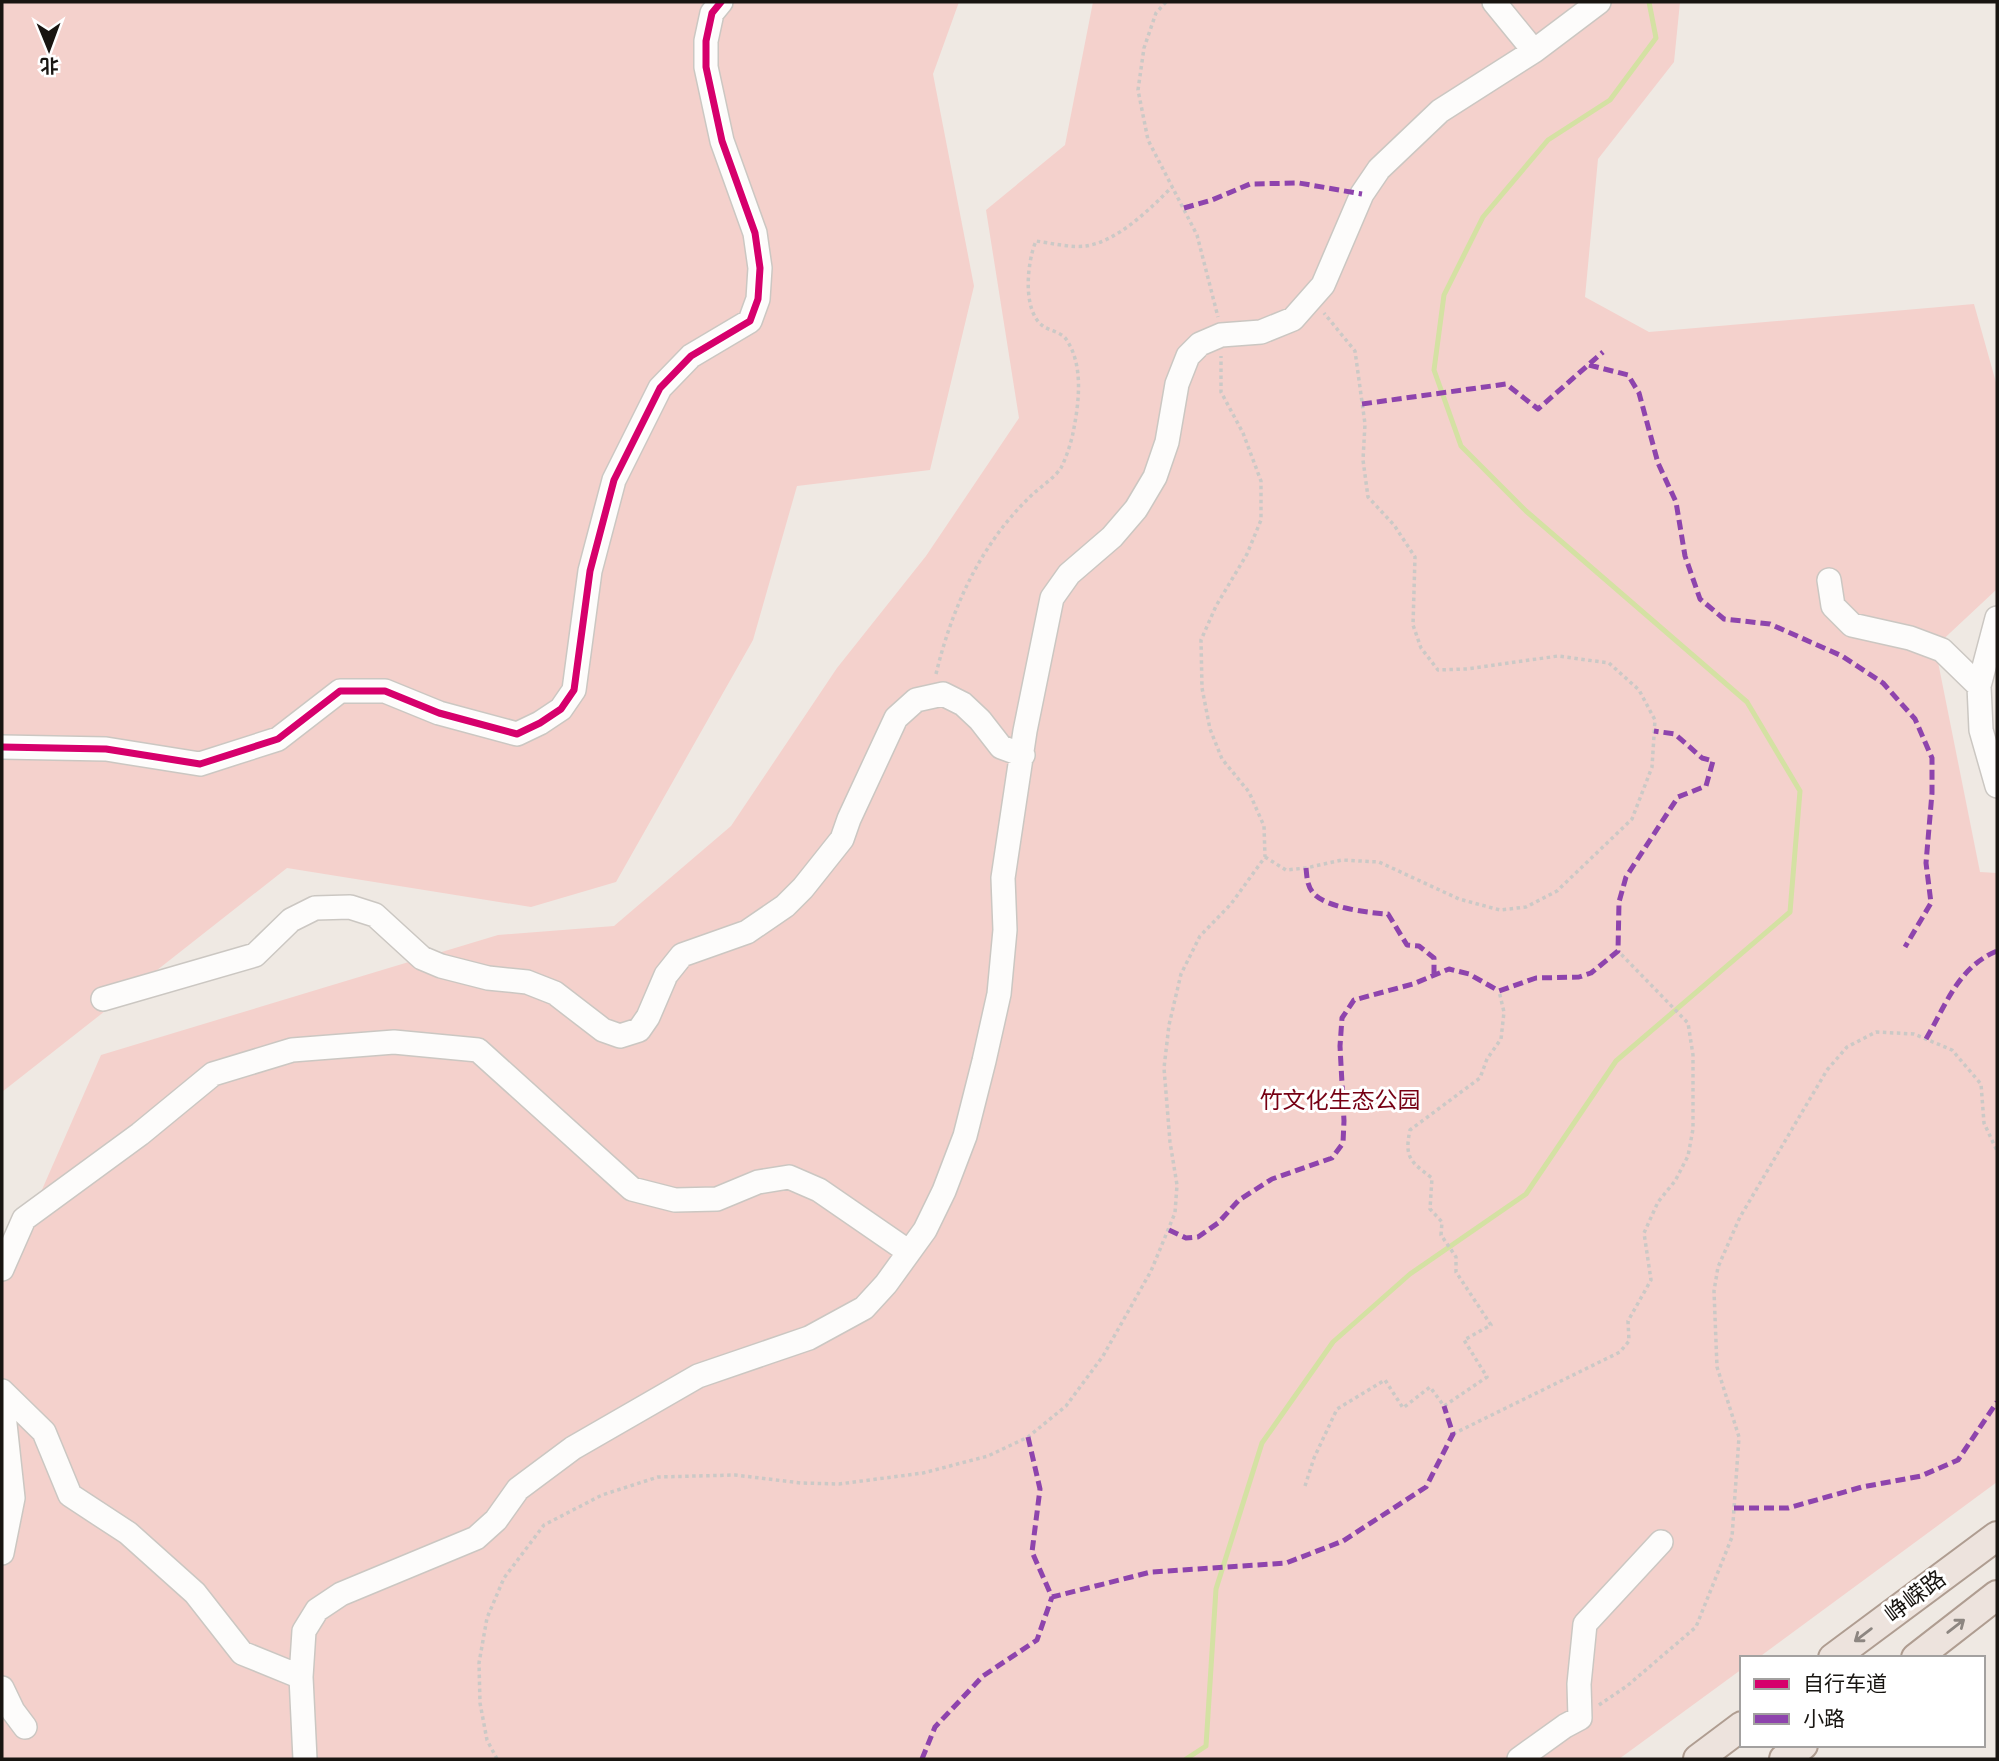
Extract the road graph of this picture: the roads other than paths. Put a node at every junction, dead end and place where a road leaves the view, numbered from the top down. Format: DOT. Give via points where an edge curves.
graph roads {
  1 [pos="721,2"];
  2 [pos="1494,2"];
  3 [pos="1599,2"];
  4 [pos="1534,51"];
  5 [pos="1829,579"];
  6 [pos="1997,618"];
  7 [pos="1979,686"];
  8 [pos="2,747"];
  9 [pos="1023,755"];
  10 [pos="1997,786"];
  11 [pos="103,999"];
  12 [pos="909,1252"];
  13 [pos="2,1269"];
  14 [pos="2,1391"];
  15 [pos="2,1396"];
  16 [pos="1997,1536"];
  17 [pos="1661,1542"];
  18 [pos="2,1553"];
  19 [pos="1997,1595"];
  20 [pos="1836,1656"];
  21 [pos="1919,1656"];
  22 [pos="302,1677"];
  23 [pos="2,1688"];
  24 [pos="25,1727"];
  25 [pos="1740,1728"];
  26 [pos="1799,1747"];
  27 [pos="304,1759"];
  28 [pos="1519,1759"];
  29 [pos="1698,1759"];
  30 [pos="1784,1759"];
  1 -- 8 [label="street" via="712,13 706,67 722,141 755,233 758,299 750,321 691,356 660,388 614,480 590,571 574,690 561,709 517,734 439,713 385,691 340,691 278,739 200,764 106,749"];
  2 -- 4 [label="street"];
  3 -- 4 [label="street"];
  4 -- 9 [label="street" via="1440,111 1379,169 1362,194 1323,285 1293,320 1261,332 1220,335 1188,356 1155,477 1136,509 1069,574 1052,598"];
  5 -- 7 [label="street" via="1833,606 1852,625 1942,650"];
  6 -- 7 [label="street"];
  7 -- 10 [label="street" via="1981,730"];
  9 -- 11 [label="street" via="1000,747 963,704 943,694 916,700 896,718 842,839 803,888 747,932 682,955 666,975 639,1030 620,1036 603,1030 555,993 527,982 488,978 422,958 375,915 350,907 315,908 291,920 255,955"];
  9 -- 12 [label="street" via="1003,878 999,994 984,1061 965,1136 944,1191"];
  12 -- 13 [label="street" via="819,1189 789,1177 758,1182 717,1199 675,1200 632,1189 478,1050 394,1042 292,1050 213,1074 24,1219"];
  12 -- 22 [label="street" via="864,1308 809,1338 698,1376 573,1448 518,1489 476,1538 341,1594 317,1610 304,1631"];
  14 -- 22 [label="street" via="44,1432 70,1495 128,1533 195,1593 242,1653"];
  15 -- 18 [label="street" via="13,1498"];
  16 -- 20 [label="main road, 峥嵘路, one-way"];
  17 -- 28 [label="street" via="1585,1624 1580,1718"];
  21 -- 19 [label="main road, one-way"];
  22 -- 27 [label="street"];
  23 -- 24 [label="street"];
  25 -- 29 [label="main road"];
  26 -- 30 [label="main road"];
}
